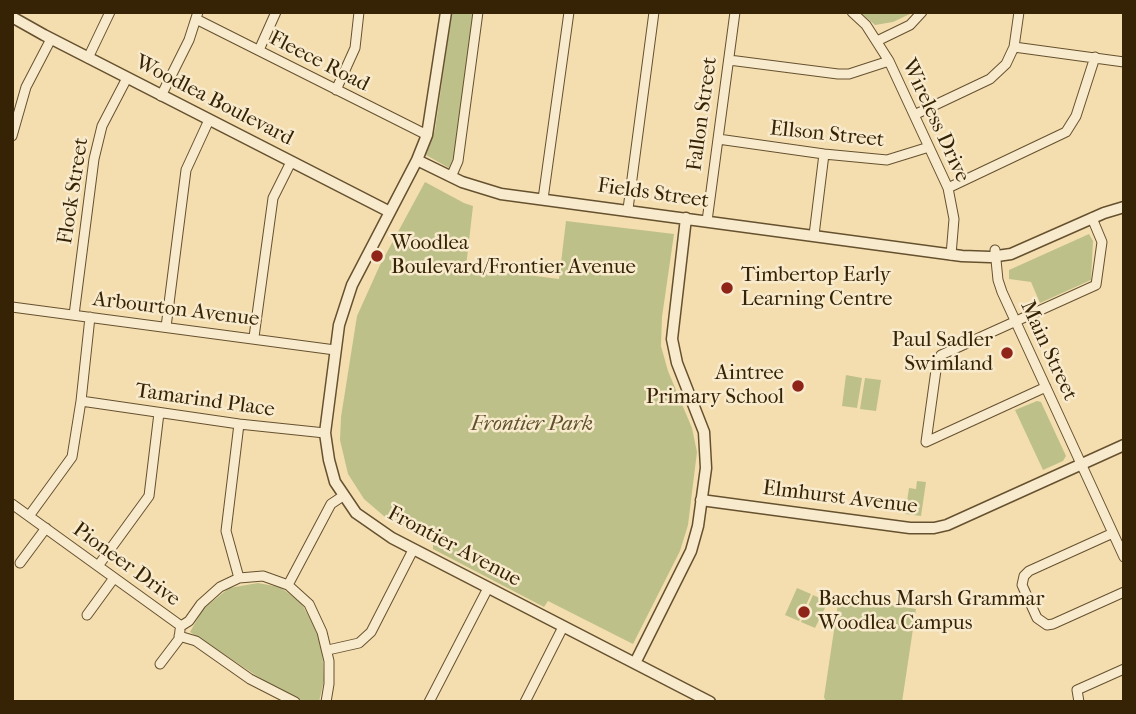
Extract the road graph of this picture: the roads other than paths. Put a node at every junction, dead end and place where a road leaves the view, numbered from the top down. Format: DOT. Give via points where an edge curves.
graph roads {
  1 [pos="110,12"];
  2 [pos="276,12"];
  3 [pos="359,12"];
  4 [pos="446,12"];
  5 [pos="478,12"];
  6 [pos="569,12"];
  7 [pos="654,12"];
  8 [pos="735,12"];
  9 [pos="852,12"];
  10 [pos="922,12"];
  11 [pos="1019,12"];
  12 [pos="15,15"];
  13 [pos="197,16"];
  14 [pos="51,39"];
  15 [pos="877,41"];
  16 [pos="1014,47"];
  17 [pos="258,50"];
  18 [pos="1095,57"];
  19 [pos="88,58"];
  20 [pos="729,60"];
  21 [pos="889,61"];
  22 [pos="1124,62"];
  23 [pos="127,78"];
  24 [pos="336,90"];
  25 [pos="161,96"];
  26 [pos="914,116"];
  27 [pos="209,121"];
  28 [pos="427,135"];
  29 [pos="12,136"];
  30 [pos="718,139"];
  31 [pos="929,147"];
  32 [pos="824,154"];
  33 [pos="417,160"];
  34 [pos="291,162"];
  35 [pos="451,177"];
  36 [pos="948,188"];
  37 [pos="543,199"];
  38 [pos="1123,207"];
  39 [pos="628,209"];
  40 [pos="390,212"];
  41 [pos="686,218"];
  42 [pos="1092,218"];
  43 [pos="707,221"];
  44 [pos="814,235"];
  45 [pos="951,252"];
  46 [pos="995,253"];
  47 [pos="12,307"];
  48 [pos="74,315"];
  49 [pos="90,317"];
  50 [pos="1016,322"];
  51 [pos="166,327"];
  52 [pos="254,338"];
  53 [pos="335,350"];
  54 [pos="1046,387"];
  55 [pos="81,401"];
  56 [pos="159,413"];
  57 [pos="239,424"];
  58 [pos="325,433"];
  59 [pos="1124,445"];
  60 [pos="1081,464"];
  61 [pos="343,496"];
  62 [pos="701,500"];
  63 [pos="12,504"];
  64 [pos="29,516"];
  65 [pos="46,528"];
  66 [pos="1113,533"];
  67 [pos="413,550"];
  68 [pos="1124,557"];
  69 [pos="20,563"];
  70 [pos="98,566"];
  71 [pos="114,578"];
  72 [pos="239,578"];
  73 [pos="288,586"];
  74 [pos="488,588"];
  75 [pos="1124,592"];
  76 [pos="87,615"];
  77 [pos="563,626"];
  78 [pos="180,631"];
  79 [pos="328,650"];
  80 [pos="635,663"];
  81 [pos="160,664"];
  82 [pos="1124,669"];
  83 [pos="295,702"];
  84 [pos="326,702"];
  85 [pos="429,702"];
  86 [pos="525,702"];
  87 [pos="710,702"];
  88 [pos="1079,702"];
  1 -- 19 [label="street"];
  2 -- 17 [label="street"];
  3 -- 24 [label="street" via="355,48"];
  4 -- 28 [label="street, Frontier Avenue"];
  5 -- 35 [label="street" via="458,162"];
  6 -- 37 [label="street"];
  7 -- 39 [label="street"];
  8 -- 20 [label="street, Fallon Street"];
  9 -- 15 [label="street, Wireless Drive"];
  10 -- 15 [label="street" via="909,25"];
  11 -- 16 [label="street"];
  12 -- 14 [label="street, Woodlea Boulevard"];
  13 -- 17 [label="street, Fleece Road"];
  13 -- 25 [label="street"];
  14 -- 19 [label="street, Woodlea Boulevard"];
  14 -- 29 [label="street" via="26,87"];
  15 -- 21 [label="street, Wireless Drive"];
  16 -- 18 [label="street"];
  16 -- 26 [label="street" via="1006,64 990,79"];
  17 -- 24 [label="street, Fleece Road"];
  18 -- 22 [label="street"];
  18 -- 36 [label="street" via="1076,116 1066,132"];
  19 -- 23 [label="street, Woodlea Boulevard"];
  20 -- 21 [label="street" via="838,74"];
  20 -- 30 [label="street, Fallon Street"];
  21 -- 26 [label="street, Wireless Drive"];
  23 -- 25 [label="street, Woodlea Boulevard"];
  23 -- 48 [label="street, Flock Street" via="103,127 94,159"];
  24 -- 28 [label="street, Fleece Road"];
  25 -- 27 [label="street, Woodlea Boulevard"];
  26 -- 31 [label="street, Wireless Drive"];
  27 -- 34 [label="street, Woodlea Boulevard"];
  27 -- 51 [label="street" via="186,170"];
  28 -- 33 [label="street, Frontier Avenue"];
  30 -- 32 [label="street, Ellson Street"];
  30 -- 43 [label="street, Fallon Street"];
  31 -- 32 [label="street, Ellson Street" via="887,160"];
  31 -- 36 [label="street, Wireless Drive"];
  32 -- 44 [label="street"];
  33 -- 35 [label="street, Fields Street"];
  33 -- 40 [label="street, Frontier Avenue"];
  34 -- 40 [label="street, Woodlea Boulevard"];
  34 -- 52 [label="street" via="273,198"];
  35 -- 37 [label="street, Fields Street" via="488,191"];
  36 -- 45 [label="street, Wireless Drive" via="954,219"];
  37 -- 39 [label="street, Fields Street"];
  38 -- 42 [label="street, Fields Street"];
  39 -- 41 [label="street, Fields Street"];
  40 -- 53 [label="street, Frontier Avenue" via="344,305"];
  41 -- 43 [label="street, Fields Street"];
  41 -- 62 [label="street" via="672,339 706,441"];
  42 -- 46 [label="street, Fields Street"];
  42 -- 50 [label="street" via="1102,242 1096,285"];
  43 -- 44 [label="street, Fields Street"];
  44 -- 45 [label="street, Fields Street"];
  45 -- 46 [label="street, Fields Street"];
  46 -- 50 [label="street, Main Street" via="998,280"];
  47 -- 48 [label="street, Arbourton Avenue"];
  48 -- 49 [label="street, Arbourton Avenue"];
  49 -- 51 [label="street, Arbourton Avenue"];
  49 -- 55 [label="street"];
  50 -- 54 [label="street, Main Street"];
  50 -- 54 [label="street" via="941,355 926,442"];
  51 -- 52 [label="street, Arbourton Avenue"];
  52 -- 53 [label="street, Arbourton Avenue"];
  53 -- 58 [label="street, Frontier Avenue"];
  54 -- 60 [label="street, Main Street"];
  55 -- 56 [label="street, Tamarind Place"];
  55 -- 64 [label="street" via="72,457"];
  56 -- 57 [label="street, Tamarind Place"];
  56 -- 70 [label="street" via="149,496"];
  57 -- 58 [label="street, Tamarind Place"];
  57 -- 72 [label="street" via="226,531"];
  58 -- 61 [label="street, Frontier Avenue" via="335,482"];
  59 -- 60 [label="street, Elmhurst Avenue"];
  60 -- 62 [label="street, Elmhurst Avenue" via="934,528"];
  60 -- 66 [label="street, Main Street"];
  61 -- 67 [label="street, Frontier Avenue" via="356,513"];
  61 -- 73 [label="street" via="331,504"];
  62 -- 80 [label="street" via="691,551"];
  63 -- 64 [label="street, Pioneer Drive"];
  64 -- 65 [label="street, Pioneer Drive"];
  65 -- 69 [label="street"];
  65 -- 70 [label="street, Pioneer Drive"];
  66 -- 68 [label="street, Main Street"];
  66 -- 75 [label="street" via="1027,572 1022,585 1037,618 1047,625"];
  67 -- 74 [label="street, Frontier Avenue"];
  67 -- 79 [label="street" via="371,632 359,643"];
  70 -- 71 [label="street, Pioneer Drive"];
  71 -- 76 [label="street"];
  71 -- 78 [label="street, Pioneer Drive"];
  72 -- 73 [label="street" via="263,576"];
  72 -- 78 [label="street, Pioneer Drive" via="201,604"];
  73 -- 79 [label="street" via="309,604"];
  74 -- 77 [label="street, Frontier Avenue"];
  74 -- 85 [label="street"];
  77 -- 80 [label="street, Frontier Avenue"];
  77 -- 86 [label="street"];
  78 -- 81 [label="street"];
  78 -- 83 [label="street" via="250,679"];
  79 -- 84 [label="street"];
  80 -- 87 [label="street, Frontier Avenue"];
  82 -- 88 [label="street" via="1077,690"];
}
